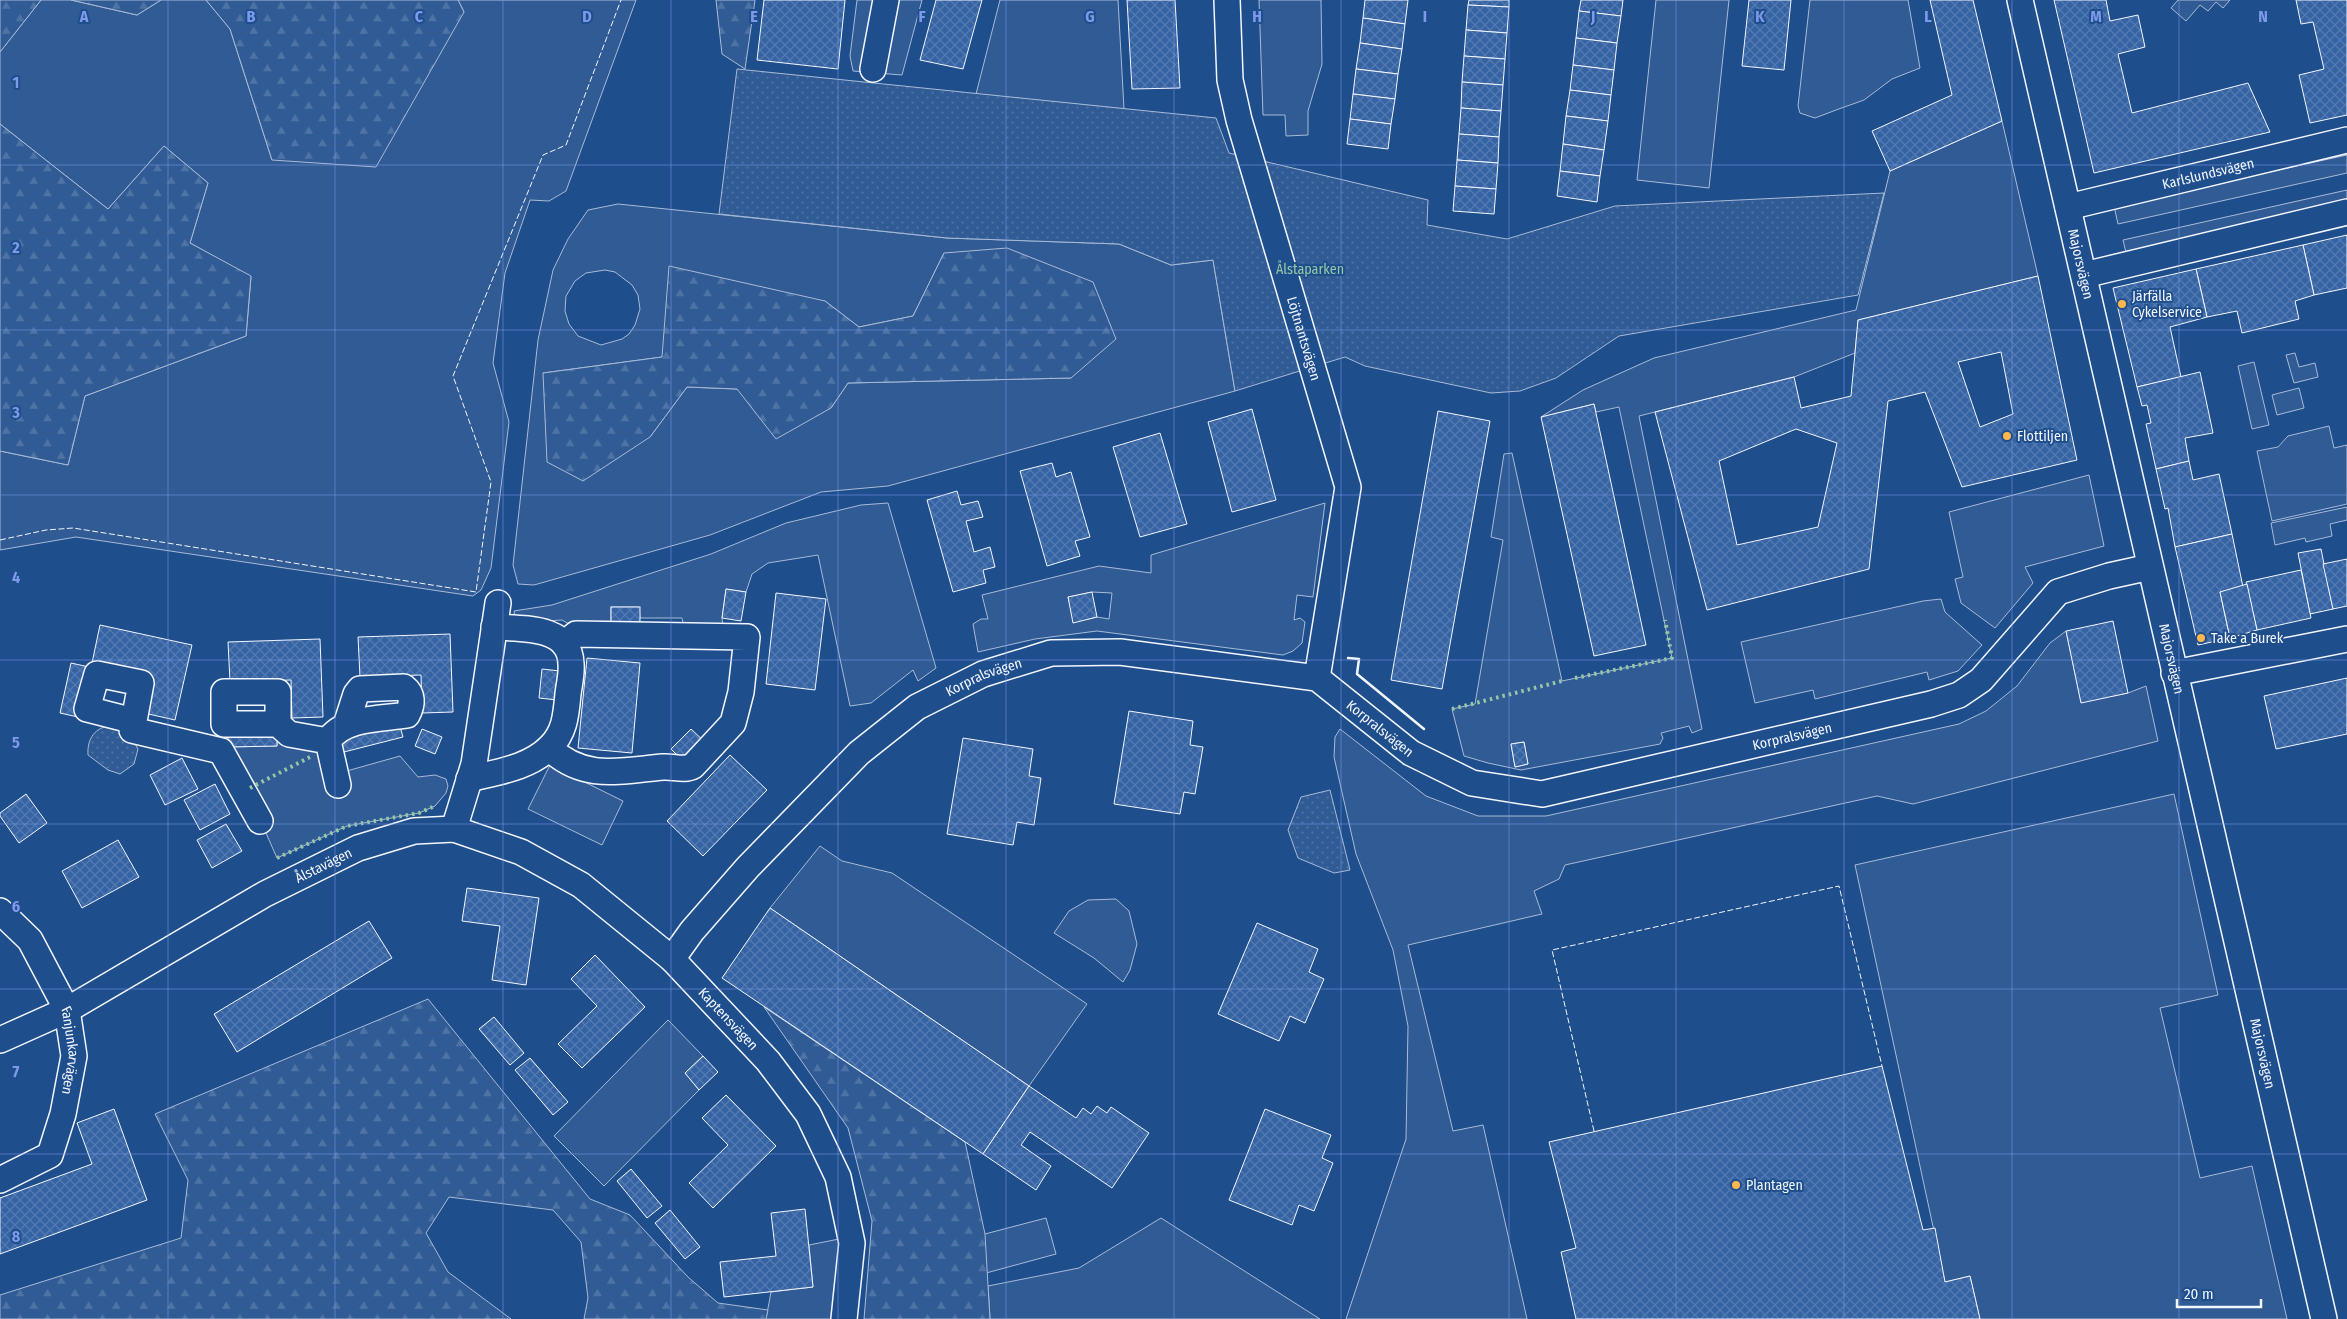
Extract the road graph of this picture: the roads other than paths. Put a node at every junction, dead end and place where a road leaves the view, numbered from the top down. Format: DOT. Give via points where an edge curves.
graph roads {
  1 [pos="886,0"];
  2 [pos="1227,0"];
  3 [pos="2020,0"];
  4 [pos="873,69"];
  5 [pos="2347,140"];
  6 [pos="2068,207"];
  7 [pos="2347,212"];
  8 [pos="2084,275"];
  9 [pos="2150,566"];
  10 [pos="2347,639"];
  11 [pos="564,644"];
  12 [pos="2174,673"];
  13 [pos="1317,678"];
  14 [pos="134,720"];
  15 [pos="346,725"];
  16 [pos="328,741"];
  17 [pos="549,748"];
  18 [pos="221,751"];
  19 [pos="470,780"];
  20 [pos="338,785"];
  21 [pos="260,821"];
  22 [pos="454,829"];
  23 [pos="0,911"];
  24 [pos="672,959"];
  25 [pos="67,1010"];
  26 [pos="0,1040"];
  27 [pos="0,1180"];
  28 [pos="844,1319"];
  29 [pos="2324,1319"];
  1 -- 4 [label="street"];
  2 -- 13 [label="street, Löjtnantsvägen" via="1230,80 1239,120 1348,487"];
  3 -- 6 [label="street, Majorsvägen"];
  5 -- 6 [label="street, Karlslundsvägen"];
  6 -- 8 [label="street, Majorsvägen"];
  7 -- 8 [label="street"];
  8 -- 9 [label="street, Majorsvägen"];
  9 -- 12 [label="street, Majorsvägen"];
  9 -- 13 [label="street, Korpralsvägen" via="2058,592 1981,680 1959,695 1542,794 1472,783 1411,752"];
  10 -- 12 [label="street"];
  11 -- 17 [label="street" via="571,664 565,724"];
  11 -- 17 [label="street" via="576,634 747,637 741,692 733,723 688,769 666,766 610,772 579,768 562,761"];
  11 -- 19 [label="street" via="544,631 496,616"];
  12 -- 29 [label="street, Majorsvägen"];
  13 -- 24 [label="street, Korpralsvägen" via="1120,652 1051,654 983,674 916,707 859,753 748,867"];
  14 -- 18 [label="street" via="132,730"];
  15 -- 16 [label="street" via="333,733"];
  16 -- 18 [label="street" via="289,734 278,724 224,724"];
  16 -- 20 [label="street"];
  17 -- 19 [label="street" via="527,763"];
  18 -- 21 [label="street"];
  19 -- 22 [label="street"];
  22 -- 24 [label="street, Kaptensvägen" via="522,852 581,885"];
  22 -- 25 [label="street, Ålstavägen" via="414,831 358,848 265,894"];
  23 -- 25 [label="street, Fanjunkarvägen" via="30,940"];
  24 -- 28 [label="street, Kaptensvägen" via="768,1061 808,1114 817,1132 838,1177 852,1243"];
  25 -- 26 [label="street, Ålstavägen"];
  25 -- 27 [label="street, Fanjunkarvägen" via="74,1056 64,1114 50,1155"];
}
